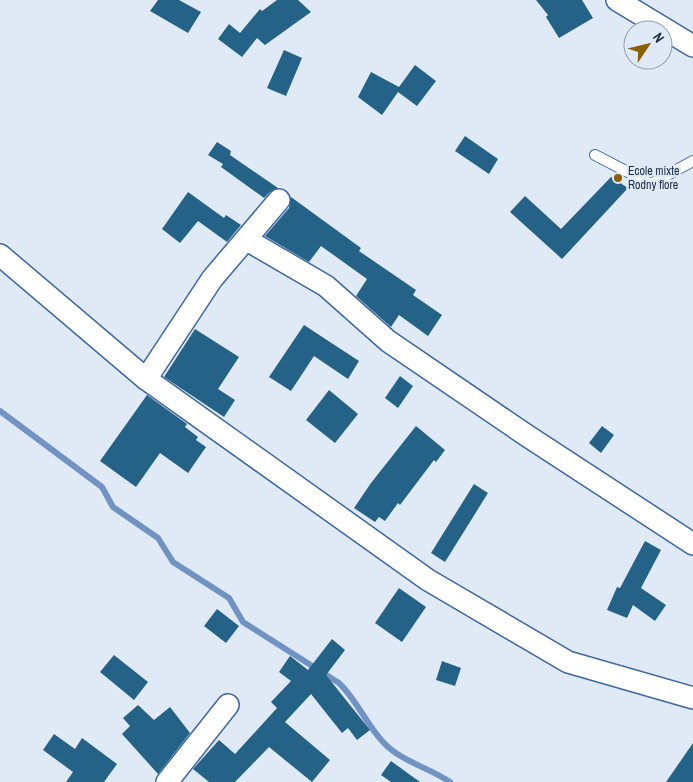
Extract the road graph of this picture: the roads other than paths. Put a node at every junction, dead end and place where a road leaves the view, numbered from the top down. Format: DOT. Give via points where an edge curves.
graph roads {
  1 [pos="617,0"];
  2 [pos="693,46"];
  3 [pos="595,155"];
  4 [pos="693,161"];
  5 [pos="279,200"];
  6 [pos="248,240"];
  7 [pos="0,255"];
  8 [pos="146,378"];
  9 [pos="693,544"];
  10 [pos="693,698"];
  11 [pos="228,706"];
  12 [pos="167,782"];
  1 -- 2 [label="street"];
  3 -- 4 [label="lane" via="651,184"];
  5 -- 6 [label="street"];
  6 -- 8 [label="street" via="212,279"];
  6 -- 9 [label="street" via="326,286 388,341"];
  7 -- 8 [label="street"];
  8 -- 10 [label="street" via="428,580 568,662"];
  11 -- 12 [label="street"];
}
